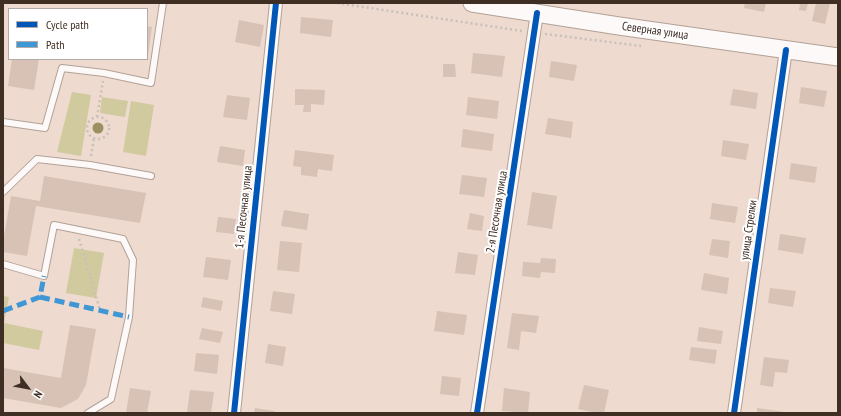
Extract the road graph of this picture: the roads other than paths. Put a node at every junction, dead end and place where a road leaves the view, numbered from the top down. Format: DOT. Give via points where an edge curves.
graph roads {
  1 [pos="163,3"];
  2 [pos="276,3"];
  3 [pos="472,3"];
  4 [pos="537,13"];
  5 [pos="786,50"];
  6 [pos="838,57"];
  7 [pos="3,122"];
  8 [pos="152,176"];
  9 [pos="3,192"];
  10 [pos="3,264"];
  11 [pos="88,413"];
  12 [pos="234,413"];
  13 [pos="477,413"];
  14 [pos="734,413"];
  1 -- 7 [label="lane" via="152,83 62,68 45,128"];
  2 -- 12 [label="street, 1-я Песочная улица"];
  3 -- 4 [label="main road, Северная улица"];
  4 -- 5 [label="main road, Северная улица"];
  4 -- 13 [label="street, 2-я Песочная улица"];
  5 -- 6 [label="main road, Северная улица"];
  5 -- 14 [label="street, улица Стрелки"];
  8 -- 9 [label="lane" via="38,159"];
  10 -- 11 [label="lane" via="44,276 54,225 123,239 133,260 129,317 111,398"];
}
